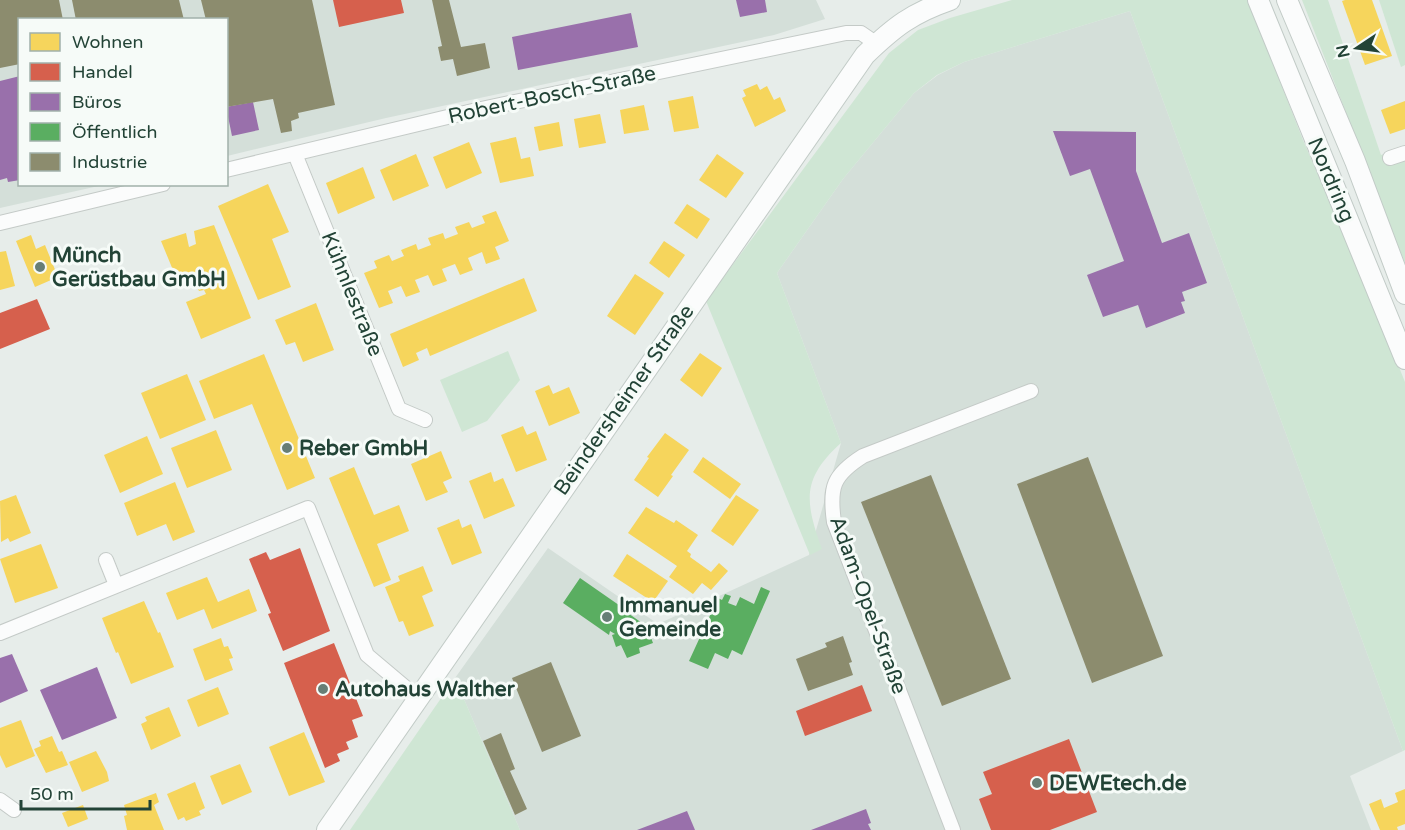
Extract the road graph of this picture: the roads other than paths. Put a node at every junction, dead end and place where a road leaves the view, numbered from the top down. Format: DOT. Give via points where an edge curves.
graph roads {
  1 [pos="950,0"];
  2 [pos="1258,0"];
  3 [pos="1287,0"];
  4 [pos="877,44"];
  5 [pos="1405,153"];
  6 [pos="295,154"];
  7 [pos="1390,158"];
  8 [pos="228,170"];
  9 [pos="155,186"];
  10 [pos="0,223"];
  11 [pos="1405,294"];
  12 [pos="1405,359"];
  13 [pos="1031,391"];
  14 [pos="425,420"];
  15 [pos="106,560"];
  16 [pos="116,585"];
  17 [pos="0,633"];
  18 [pos="418,698"];
  19 [pos="0,801"];
  20 [pos="14,810"];
  21 [pos="327,830"];
  22 [pos="953,830"];
  1 -- 4 [label="street, Beindersheimer Straße" via="909,17"];
  2 -- 12 [label="street, Nordring"];
  3 -- 11 [label="street, Nordring" via="1355,161"];
  4 -- 6 [label="street, Robert-Bosch-Straße" via="861,33 846,33 481,110"];
  4 -- 18 [label="street, Beindersheimer Straße" via="794,154"];
  5 -- 7 [label="street"];
  6 -- 8 [label="street, Robert-Bosch-Straße"];
  6 -- 14 [label="street, Kühnlestraße" via="399,409"];
  9 -- 10 [label="street"];
  13 -- 22 [label="street, Adam-Opel-Straße" via="863,456 846,466 834,484 834,522"];
  15 -- 16 [label="street"];
  16 -- 17 [label="street"];
  16 -- 18 [label="street" via="308,508 367,655"];
  18 -- 21 [label="street, Beindersheimer Straße"];
  19 -- 20 [label="street"];
}
